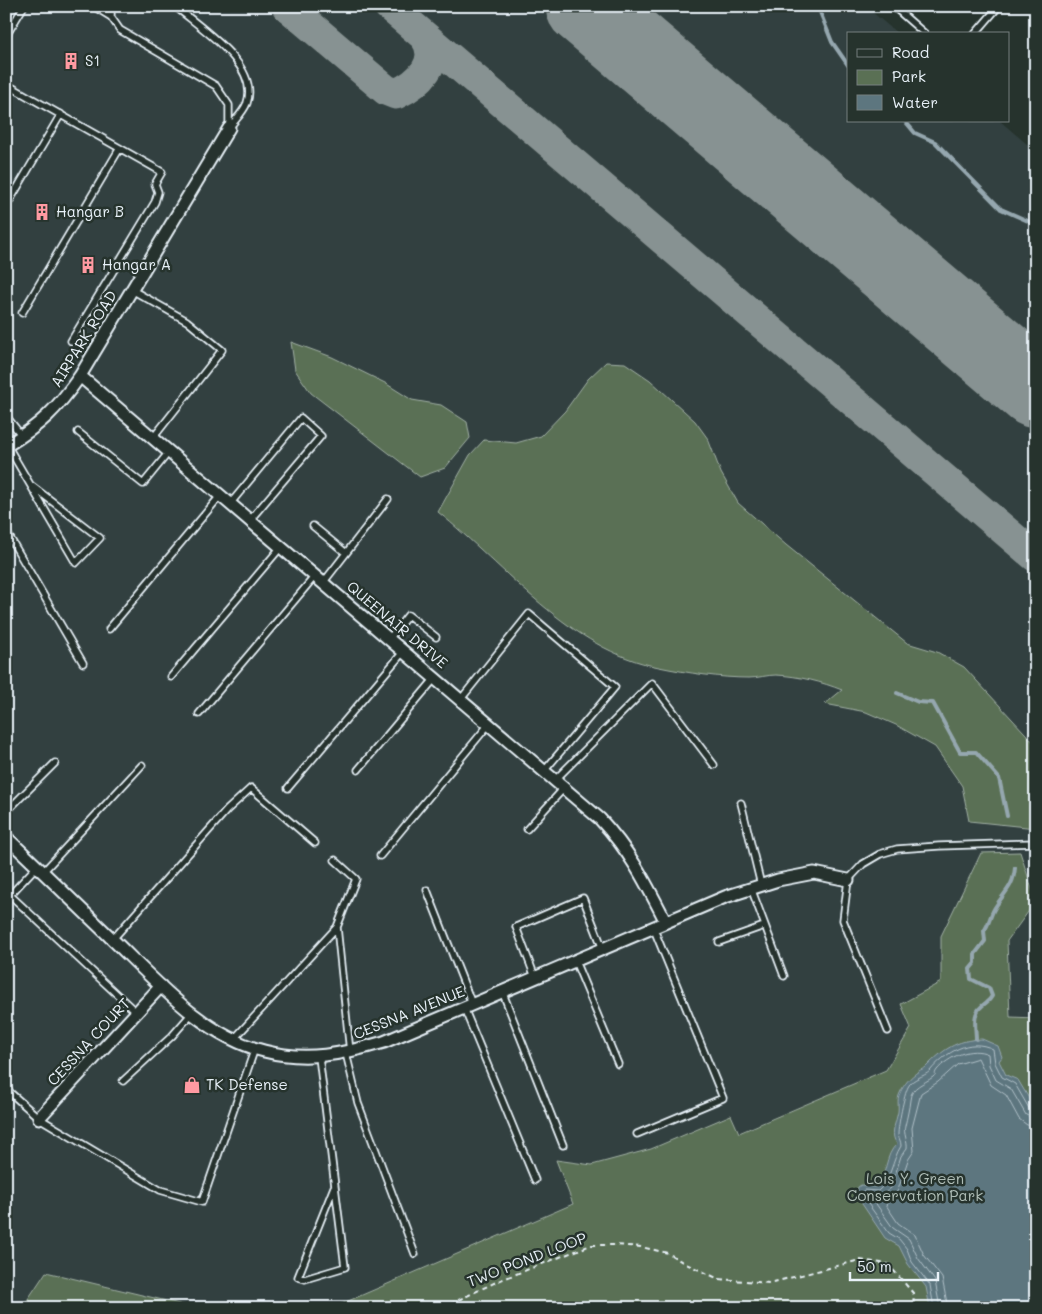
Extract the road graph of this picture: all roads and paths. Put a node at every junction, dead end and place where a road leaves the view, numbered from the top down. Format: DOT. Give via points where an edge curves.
graph roads {
  1 [pos="24,6"];
  2 [pos="93,6"];
  3 [pos="111,6"];
  4 [pos="176,6"];
  5 [pos="893,6"];
  6 [pos="904,6"];
  7 [pos="999,6"];
  8 [pos="899,12"];
  9 [pos="111,17"];
  10 [pos="923,32"];
  11 [pos="978,32"];
  12 [pos="6,36"];
  13 [pos="7,85"];
  14 [pos="60,114"];
  15 [pos="229,128"];
  16 [pos="120,148"];
  17 [pos="6,207"];
  18 [pos="132,290"];
  19 [pos="22,313"];
  20 [pos="71,341"];
  21 [pos="80,376"];
  22 [pos="6,416"];
  23 [pos="78,432"];
  24 [pos="22,436"];
  25 [pos="153,438"];
  26 [pos="6,445"];
  27 [pos="169,452"];
  28 [pos="32,486"];
  29 [pos="220,496"];
  30 [pos="388,499"];
  31 [pos="230,504"];
  32 [pos="250,520"];
  33 [pos="313,526"];
  34 [pos="6,531"];
  35 [pos="281,548"];
  36 [pos="346,553"];
  37 [pos="319,579"];
  38 [pos="109,629"];
  39 [pos="436,637"];
  40 [pos="389,639"];
  41 [pos="404,650"];
  42 [pos="83,664"];
  43 [pos="171,677"];
  44 [pos="436,677"];
  45 [pos="461,699"];
  46 [pos="200,714"];
  47 [pos="490,723"];
  48 [pos="55,763"];
  49 [pos="142,765"];
  50 [pos="714,765"];
  51 [pos="358,770"];
  52 [pos="545,770"];
  53 [pos="560,783"];
  54 [pos="288,788"];
  55 [pos="741,803"];
  56 [pos="6,812"];
  57 [pos="527,829"];
  58 [pos="6,837"];
  59 [pos="315,843"];
  60 [pos="1036,843"];
  61 [pos="380,856"];
  62 [pos="335,860"];
  63 [pos="40,869"];
  64 [pos="848,880"];
  65 [pos="756,887"];
  66 [pos="427,890"];
  67 [pos="666,922"];
  68 [pos="764,926"];
  69 [pos="337,927"];
  70 [pos="653,927"];
  71 [pos="113,939"];
  72 [pos="719,942"];
  73 [pos="603,949"];
  74 [pos="575,960"];
  75 [pos="784,976"];
  76 [pos="535,977"];
  77 [pos="161,986"];
  78 [pos="502,991"];
  79 [pos="468,1006"];
  80 [pos="193,1012"];
  81 [pos="136,1013"];
  82 [pos="888,1031"];
  83 [pos="234,1039"];
  84 [pos="255,1048"];
  85 [pos="348,1052"];
  86 [pos="319,1057"];
  87 [pos="618,1064"];
  88 [pos="123,1082"];
  89 [pos="6,1089"];
  90 [pos="39,1118"];
  91 [pos="637,1134"];
  92 [pos="563,1145"];
  93 [pos="536,1180"];
  94 [pos="334,1187"];
  95 [pos="415,1254"];
  96 [pos="442,1308"];
  97 [pos="914,1308"];
  1 -- 12 [label="lane"];
  2 -- 9 [label="lane"];
  3 -- 9 [label="lane"];
  4 -- 15 [label="lane" via="233,57 245,73 249,90 246,104"];
  5 -- 8 [label="lane"];
  6 -- 8 [label="lane"];
  7 -- 11 [label="lane"];
  8 -- 10 [label="lane"];
  9 -- 15 [label="lane" via="120,30 216,86 229,105"];
  13 -- 14 [label="lane"];
  14 -- 16 [label="lane"];
  14 -- 17 [label="lane"];
  15 -- 18 [label="street, AIRPARK ROAD"];
  16 -- 19 [label="lane"];
  16 -- 20 [label="lane" via="162,172 155,184 158,192"];
  18 -- 21 [label="street, AIRPARK ROAD"];
  18 -- 25 [label="lane" via="187,321 222,350"];
  21 -- 24 [label="street, AIRPARK ROAD" via="59,406"];
  21 -- 25 [label="street, QUEENAIR DRIVE"];
  22 -- 24 [label="lane"];
  23 -- 27 [label="lane" via="143,484"];
  24 -- 26 [label="street, AIRPARK ROAD"];
  25 -- 27 [label="street, QUEENAIR DRIVE"];
  26 -- 28 [label="lane"];
  27 -- 29 [label="street, QUEENAIR DRIVE"];
  28 -- 28 [label="lane" via="42,504 76,563 100,538"];
  29 -- 31 [label="street, QUEENAIR DRIVE"];
  29 -- 38 [label="lane"];
  30 -- 36 [label="lane"];
  31 -- 32 [label="street, QUEENAIR DRIVE"];
  31 -- 32 [label="lane" via="301,418 321,436"];
  32 -- 35 [label="street, QUEENAIR DRIVE"];
  33 -- 36 [label="lane"];
  34 -- 42 [label="lane"];
  35 -- 37 [label="street, QUEENAIR DRIVE"];
  35 -- 43 [label="lane"];
  36 -- 37 [label="lane"];
  37 -- 40 [label="street, QUEENAIR DRIVE"];
  37 -- 46 [label="lane"];
  39 -- 40 [label="lane" via="408,615"];
  40 -- 41 [label="street, QUEENAIR DRIVE"];
  41 -- 44 [label="street, QUEENAIR DRIVE"];
  41 -- 54 [label="lane"];
  44 -- 45 [label="street, QUEENAIR DRIVE"];
  44 -- 51 [label="lane"];
  45 -- 47 [label="street, QUEENAIR DRIVE"];
  45 -- 52 [label="lane" via="529,614 615,687"];
  47 -- 52 [label="street, QUEENAIR DRIVE"];
  47 -- 61 [label="lane"];
  48 -- 56 [label="lane"];
  49 -- 63 [label="lane"];
  50 -- 53 [label="lane" via="652,683"];
  52 -- 53 [label="street, QUEENAIR DRIVE"];
  53 -- 57 [label="lane"];
  53 -- 67 [label="street, QUEENAIR DRIVE" via="618,838 634,860"];
  55 -- 65 [label="lane"];
  58 -- 63 [label="street, CESSNA AVENUE"];
  59 -- 71 [label="lane" via="251,788 227,810"];
  60 -- 64 [label="lane" via="897,850 880,854 863,864"];
  62 -- 69 [label="lane" via="356,880"];
  63 -- 71 [label="street, CESSNA AVENUE"];
  63 -- 81 [label="lane" via="10,895"];
  64 -- 65 [label="street, CESSNA AVENUE" via="814,873"];
  64 -- 82 [label="lane" via="844,920"];
  65 -- 67 [label="street, CESSNA AVENUE"];
  65 -- 68 [label="lane"];
  66 -- 79 [label="lane"];
  67 -- 70 [label="street, CESSNA AVENUE"];
  68 -- 72 [label="lane"];
  68 -- 75 [label="lane"];
  69 -- 83 [label="lane"];
  69 -- 85 [label="lane"];
  70 -- 73 [label="street, CESSNA AVENUE"];
  70 -- 91 [label="lane" via="723,1098"];
  71 -- 77 [label="street, CESSNA AVENUE"];
  73 -- 74 [label="street, CESSNA AVENUE"];
  73 -- 76 [label="lane" via="583,898 516,927"];
  74 -- 76 [label="street, CESSNA AVENUE"];
  74 -- 87 [label="lane"];
  76 -- 78 [label="street, CESSNA AVENUE"];
  77 -- 80 [label="street, CESSNA AVENUE"];
  77 -- 81 [label="street, CESSNA COURT"];
  78 -- 79 [label="street, CESSNA AVENUE"];
  78 -- 92 [label="lane"];
  79 -- 85 [label="street, CESSNA AVENUE" via="384,1042"];
  79 -- 93 [label="lane"];
  80 -- 83 [label="street, CESSNA AVENUE" via="215,1030"];
  80 -- 88 [label="lane"];
  81 -- 90 [label="street, CESSNA COURT"];
  83 -- 84 [label="street, CESSNA AVENUE"];
  84 -- 86 [label="street, CESSNA AVENUE"];
  84 -- 90 [label="lane" via="202,1202 160,1190"];
  85 -- 86 [label="street, CESSNA AVENUE"];
  85 -- 95 [label="lane" via="358,1103"];
  86 -- 94 [label="lane"];
  89 -- 90 [label="lane"];
  94 -- 94 [label="lane" via="345,1267 306,1279 298,1277"];
  96 -- 97 [label="path, TWO POND LOOP" via="498,1281 592,1245 641,1247 668,1253 719,1279 770,1283 860,1260 888,1264 914,1293"];
}
